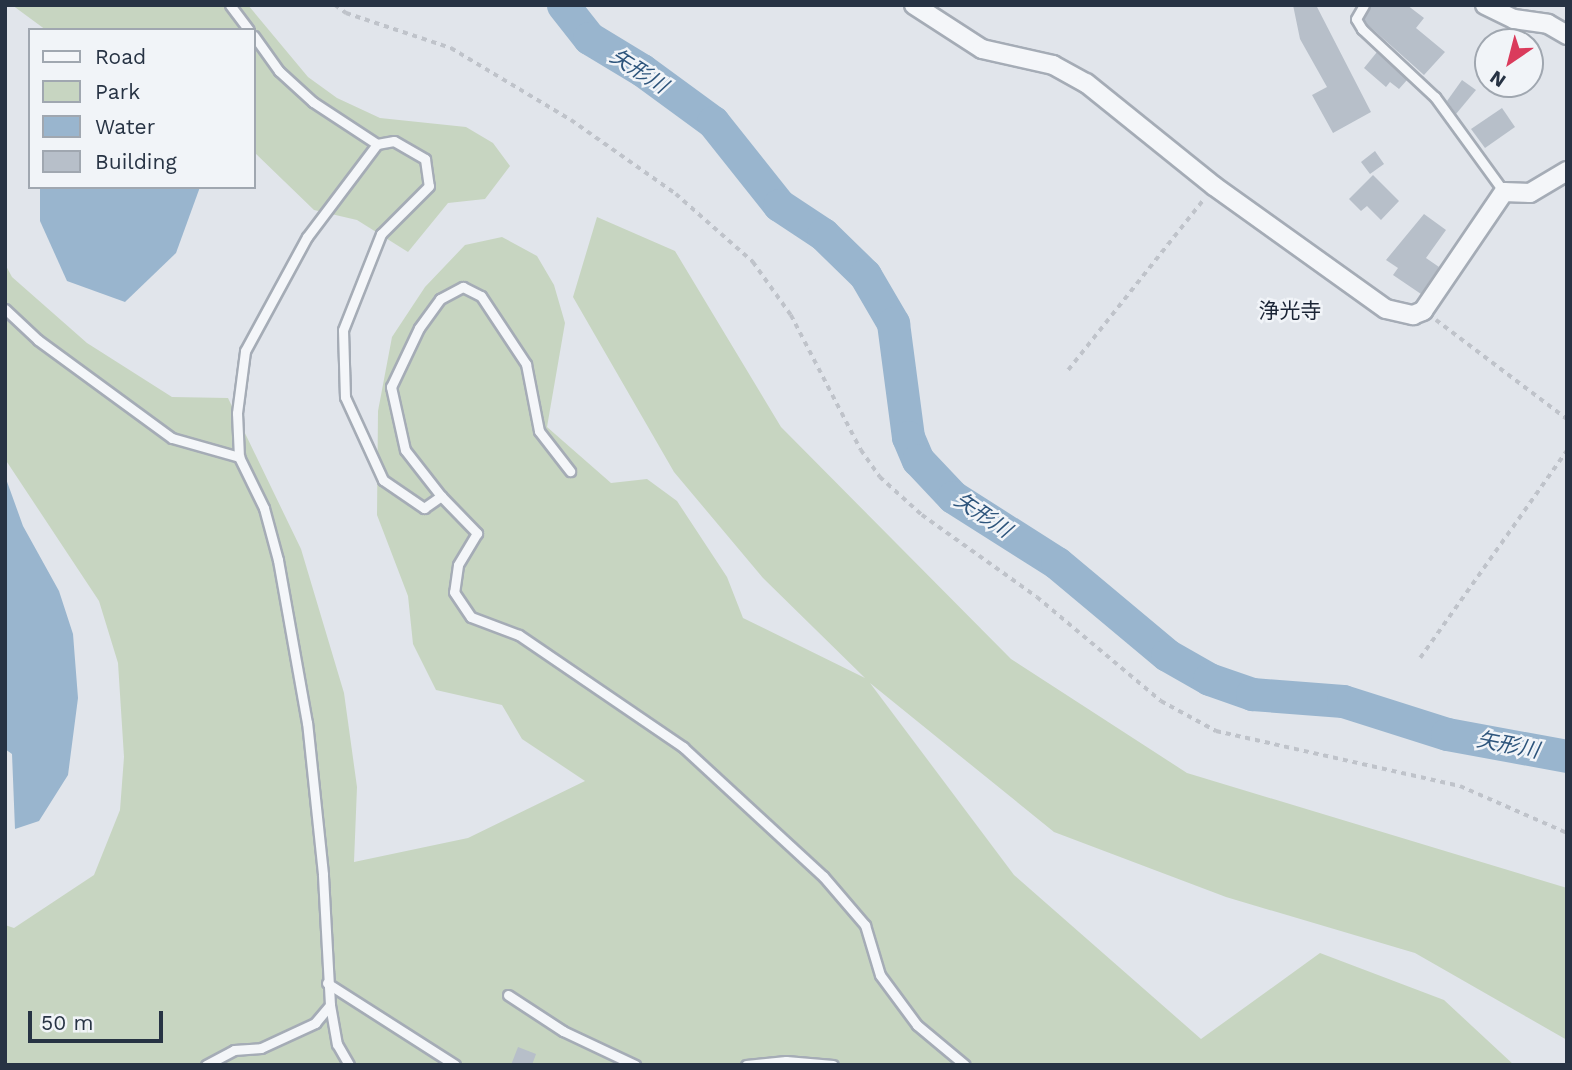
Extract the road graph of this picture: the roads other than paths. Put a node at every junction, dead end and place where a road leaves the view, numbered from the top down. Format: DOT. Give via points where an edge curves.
graph roads {
  1 [pos="230,5"];
  2 [pos="914,5"];
  3 [pos="1364,5"];
  4 [pos="1485,5"];
  5 [pos="247,28"];
  6 [pos="1567,35"];
  7 [pos="256,39"];
  8 [pos="377,144"];
  9 [pos="1567,171"];
  10 [pos="1504,192"];
  11 [pos="5,309"];
  12 [pos="239,457"];
  13 [pos="570,471"];
  14 [pos="440,496"];
  15 [pos="327,983"];
  16 [pos="508,995"];
  17 [pos="330,1006"];
  18 [pos="206,1065"];
  19 [pos="349,1065"];
  20 [pos="454,1065"];
  21 [pos="635,1065"];
  22 [pos="746,1065"];
  23 [pos="833,1065"];
  24 [pos="965,1065"];
  1 -- 5 [label="lane"];
  2 -- 10 [label="street" via="982,49 1054,65 1086,83 1214,186 1386,309 1413,314 1423,311"];
  3 -- 10 [label="lane" via="1356,19 1362,29 1435,97"];
  4 -- 6 [label="street" via="1514,19 1548,24"];
  7 -- 8 [label="lane" via="279,71 313,102"];
  8 -- 12 [label="lane" via="307,237 245,351 237,413"];
  8 -- 14 [label="lane" via="394,141 425,159 429,186 381,234 344,330 345,397 383,480 424,508"];
  9 -- 10 [label="street" via="1530,193"];
  11 -- 12 [label="lane" via="38,340 172,438"];
  12 -- 15 [label="lane" via="264,508 278,560 307,723 323,874"];
  13 -- 14 [label="lane" via="539,431 526,364 481,296 463,287 440,299 419,328 391,387 405,450"];
  14 -- 24 [label="lane" via="477,533 458,565 454,592 471,617 519,635 683,747 823,876 865,925 880,975 917,1025"];
  15 -- 17 [label="lane"];
  15 -- 20 [label="lane"];
  16 -- 21 [label="lane" via="563,1031"];
  17 -- 18 [label="lane" via="315,1023 261,1048 234,1050"];
  17 -- 19 [label="lane" via="337,1044"];
  22 -- 23 [label="lane" via="786,1061"];
}
